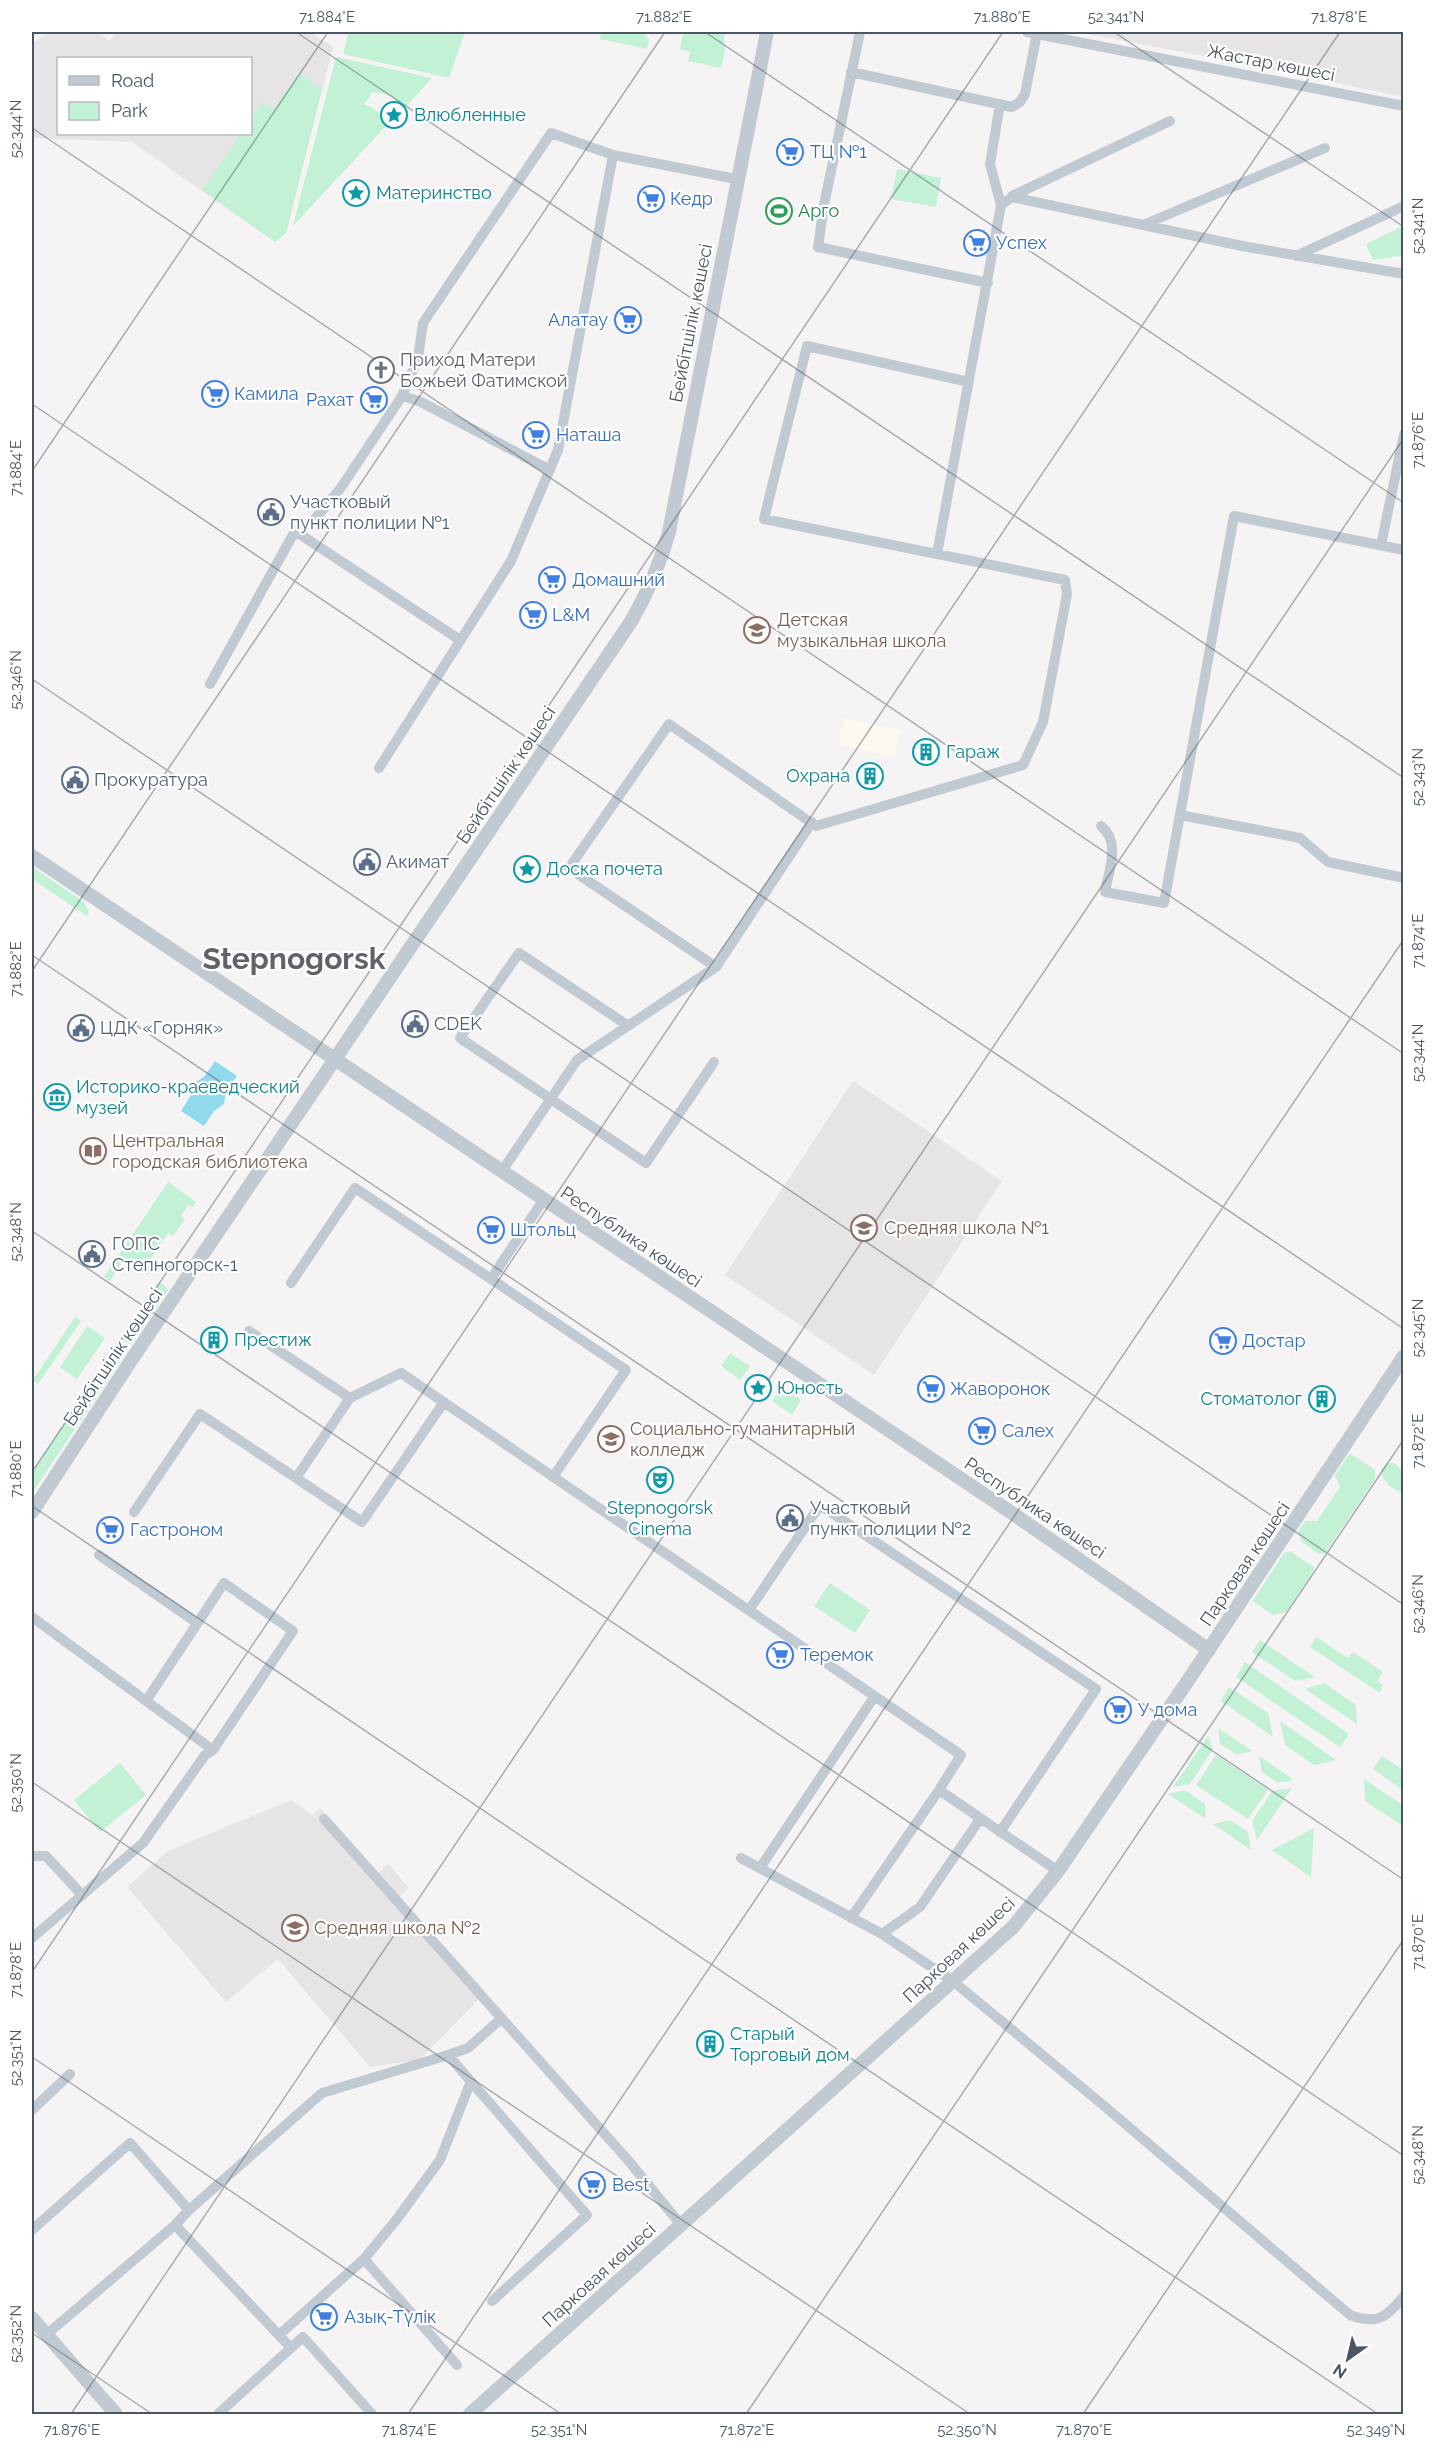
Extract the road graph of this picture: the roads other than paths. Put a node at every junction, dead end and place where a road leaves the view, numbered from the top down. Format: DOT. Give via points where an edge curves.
graph roads {
  1 [pos="767,32"];
  2 [pos="860,32"];
  3 [pos="1032,32"];
  4 [pos="851,72"];
  5 [pos="1000,104"];
  6 [pos="1404,106"];
  7 [pos="1170,121"];
  8 [pos="1325,148"];
  9 [pos="613,156"];
  10 [pos="736,178"];
  11 [pos="1012,197"];
  12 [pos="1001,205"];
  13 [pos="1404,206"];
  14 [pos="1143,225"];
  15 [pos="1296,256"];
  16 [pos="1404,274"];
  17 [pos="988,283"];
  18 [pos="969,382"];
  19 [pos="402,396"];
  20 [pos="1404,434"];
  21 [pos="550,470"];
  22 [pos="295,531"];
  23 [pos="1381,545"];
  24 [pos="1404,550"];
  25 [pos="937,554"];
  26 [pos="460,640"];
  27 [pos="210,684"];
  28 [pos="379,768"];
  29 [pos="1180,815"];
  30 [pos="812,822"];
  31 [pos="1101,826"];
  32 [pos="32,856"];
  33 [pos="1404,878"];
  34 [pos="716,968"];
  35 [pos="627,1025"];
  36 [pos="336,1059"];
  37 [pos="714,1062"];
  38 [pos="550,1099"];
  39 [pos="502,1171"];
  40 [pos="544,1199"];
  41 [pos="491,1279"];
  42 [pos="291,1282"];
  43 [pos="249,1330"];
  44 [pos="1404,1356"];
  45 [pos="350,1398"];
  46 [pos="444,1402"];
  47 [pos="553,1477"];
  48 [pos="297,1478"];
  49 [pos="32,1512"];
  50 [pos="134,1512"];
  51 [pos="99,1555"];
  52 [pos="749,1610"];
  53 [pos="32,1617"];
  54 [pos="197,1623"];
  55 [pos="1209,1650"];
  56 [pos="874,1697"];
  57 [pos="146,1701"];
  58 [pos="213,1750"];
  59 [pos="939,1790"];
  60 [pos="324,1819"];
  61 [pos="980,1819"];
  62 [pos="1000,1832"];
  63 [pos="32,1856"];
  64 [pos="741,1857"];
  65 [pos="760,1868"];
  66 [pos="1058,1871"];
  67 [pos="82,1895"];
  68 [pos="851,1918"];
  69 [pos="882,1934"];
  70 [pos="32,1938"];
  71 [pos="954,1983"];
  72 [pos="502,2018"];
  73 [pos="448,2055"];
  74 [pos="70,2074"];
  75 [pos="471,2081"];
  76 [pos="32,2110"];
  77 [pos="189,2210"];
  78 [pos="175,2225"];
  79 [pos="681,2225"];
  80 [pos="32,2230"];
  81 [pos="364,2259"];
  82 [pos="1404,2296"];
  83 [pos="492,2301"];
  84 [pos="32,2318"];
  85 [pos="279,2334"];
  86 [pos="46,2335"];
  87 [pos="291,2348"];
  88 [pos="457,2365"];
  89 [pos="366,2412"];
  90 [pos="116,2415"];
  91 [pos="218,2415"];
  92 [pos="470,2415"];
  1 -- 10 [label="street, Бейбітшілік көшесі"];
  2 -- 4 [label="street"];
  3 -- 5 [label="street" via="1025,94 1012,106"];
  3 -- 6 [label="street, Жастар көшесі"];
  4 -- 5 [label="street"];
  4 -- 17 [label="street" via="818,248"];
  5 -- 12 [label="street" via="990,164"];
  7 -- 11 [label="street"];
  8 -- 14 [label="street"];
  9 -- 10 [label="street"];
  9 -- 19 [label="street" via="550,133 423,323 418,358"];
  9 -- 21 [label="street" via="558,450"];
  10 -- 36 [label="street, Бейбітшілік көшесі" via="669,532 650,587 632,621"];
  11 -- 12 [label="street"];
  11 -- 14 [label="street"];
  12 -- 17 [label="street"];
  13 -- 15 [label="street"];
  14 -- 15 [label="street"];
  15 -- 16 [label="street"];
  17 -- 18 [label="street"];
  18 -- 25 [label="street"];
  18 -- 25 [label="street" via="807,346 764,519"];
  19 -- 21 [label="street" via="419,401"];
  19 -- 22 [label="street" via="340,489 314,520"];
  20 -- 23 [label="street"];
  21 -- 26 [label="street" via="511,561"];
  22 -- 26 [label="street"];
  22 -- 27 [label="street"];
  23 -- 24 [label="street"];
  23 -- 29 [label="street" via="1234,516"];
  25 -- 30 [label="street" via="1065,580 1067,594 1043,722 1023,765 816,826"];
  26 -- 28 [label="street"];
  29 -- 31 [label="street" via="1164,903 1105,892 1114,845 1110,833"];
  29 -- 33 [label="street" via="1300,838 1328,862"];
  30 -- 34 [label="street"];
  30 -- 34 [label="street" via="669,724 569,868"];
  32 -- 36 [label="street, Республика көшесі"];
  34 -- 35 [label="street"];
  35 -- 38 [label="street" via="577,1060"];
  35 -- 38 [label="street" via="519,953 460,1038"];
  36 -- 39 [label="street, Республика көшесі"];
  36 -- 49 [label="street, Бейбітшілік көшесі"];
  37 -- 38 [label="street" via="646,1163"];
  38 -- 39 [label="street"];
  39 -- 40 [label="street, Республика көшесі"];
  40 -- 41 [label="street"];
  40 -- 55 [label="street, Республика көшесі"];
  41 -- 42 [label="street" via="355,1188"];
  41 -- 47 [label="street" via="626,1370"];
  43 -- 45 [label="street"];
  44 -- 55 [label="street, Парковая көшесі"];
  45 -- 46 [label="street" via="401,1373"];
  45 -- 48 [label="street"];
  46 -- 47 [label="street"];
  46 -- 48 [label="street" via="362,1522"];
  47 -- 52 [label="street"];
  48 -- 50 [label="street" via="200,1414"];
  51 -- 54 [label="street"];
  52 -- 56 [label="street"];
  52 -- 62 [label="street" via="820,1506 1096,1689"];
  53 -- 57 [label="street"];
  54 -- 57 [label="street"];
  54 -- 58 [label="street" via="224,1583 293,1631"];
  55 -- 66 [label="street, Парковая көшесі"];
  56 -- 59 [label="street" via="962,1755"];
  56 -- 65 [label="street"];
  57 -- 58 [label="street"];
  58 -- 67 [label="street" via="205,1755 143,1843"];
  59 -- 61 [label="street"];
  59 -- 68 [label="street"];
  60 -- 72 [label="street"];
  61 -- 62 [label="street"];
  61 -- 69 [label="street" via="920,1907"];
  62 -- 66 [label="street"];
  63 -- 67 [label="street" via="46,1856"];
  64 -- 65 [label="street"];
  65 -- 68 [label="street"];
  66 -- 71 [label="street, Парковая көшесі" via="1013,1927"];
  67 -- 70 [label="street"];
  68 -- 69 [label="street"];
  69 -- 71 [label="street"];
  71 -- 79 [label="street, Парковая көшесі"];
  71 -- 82 [label="street" via="1350,2315 1366,2321 1379,2319"];
  72 -- 73 [label="street" via="468,2048"];
  72 -- 79 [label="street"];
  73 -- 75 [label="street"];
  73 -- 77 [label="street" via="322,2093"];
  74 -- 76 [label="street"];
  75 -- 81 [label="street" via="440,2160"];
  75 -- 83 [label="street" via="587,2215"];
  77 -- 78 [label="street"];
  77 -- 80 [label="street" via="130,2143"];
  78 -- 85 [label="street"];
  78 -- 86 [label="street"];
  79 -- 92 [label="street, Парковая көшесі"];
  81 -- 85 [label="street"];
  81 -- 88 [label="street"];
  84 -- 86 [label="street"];
  85 -- 87 [label="street"];
  86 -- 90 [label="street"];
  87 -- 89 [label="street" via="303,2337"];
  87 -- 91 [label="street"];
}
